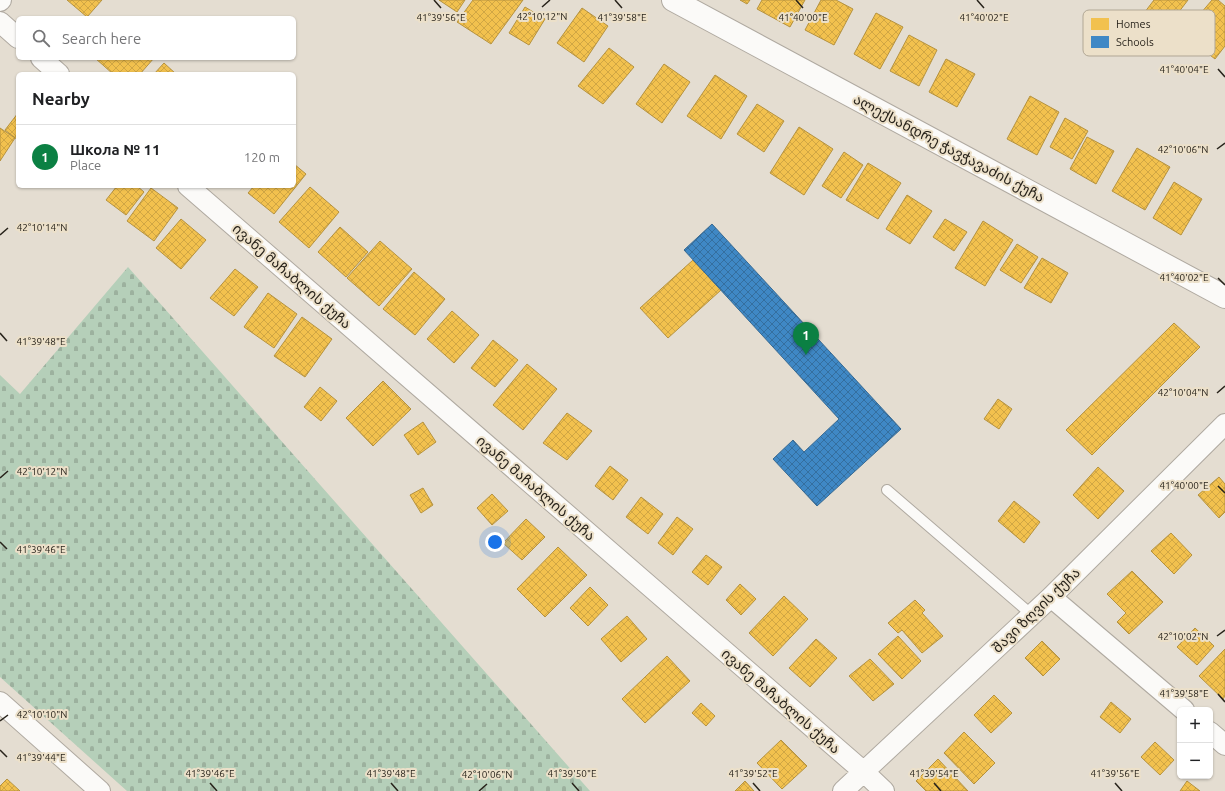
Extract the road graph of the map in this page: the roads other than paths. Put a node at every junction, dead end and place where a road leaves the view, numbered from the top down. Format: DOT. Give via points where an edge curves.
graph roads {
  1 [pos="673,0"];
  2 [pos="0,22"];
  3 [pos="16,36"];
  4 [pos="43,60"];
  5 [pos="57,72"];
  6 [pos="190,188"];
  7 [pos="1225,297"];
  8 [pos="1225,424"];
  9 [pos="887,490"];
  10 [pos="1051,597"];
  11 [pos="1032,615"];
  12 [pos="0,702"];
  13 [pos="1180,707"];
  14 [pos="1213,735"];
  15 [pos="1225,745"];
  16 [pos="864,772"];
  17 [pos="100,791"];
  18 [pos="843,791"];
  19 [pos="884,791"];
  1 -- 7 [label="street, ალექსანდრე ჭავჭავაძის ქუჩა"];
  2 -- 3 [label="street"];
  4 -- 5 [label="street"];
  6 -- 16 [label="street, ივანე მაჩაბლის ქუჩა"];
  8 -- 10 [label="street, შავი ზღვის ქუჩა"];
  9 -- 11 [label="lane"];
  10 -- 11 [label="street, შავი ზღვის ქუჩა"];
  10 -- 13 [label="street"];
  11 -- 16 [label="street, შავი ზღვის ქუჩა"];
  12 -- 17 [label="street"];
  14 -- 15 [label="street"];
  16 -- 18 [label="street, შავი ზღვის ქუჩა"];
  16 -- 19 [label="street, ივანე მაჩაბლის ქუჩა"];
}
